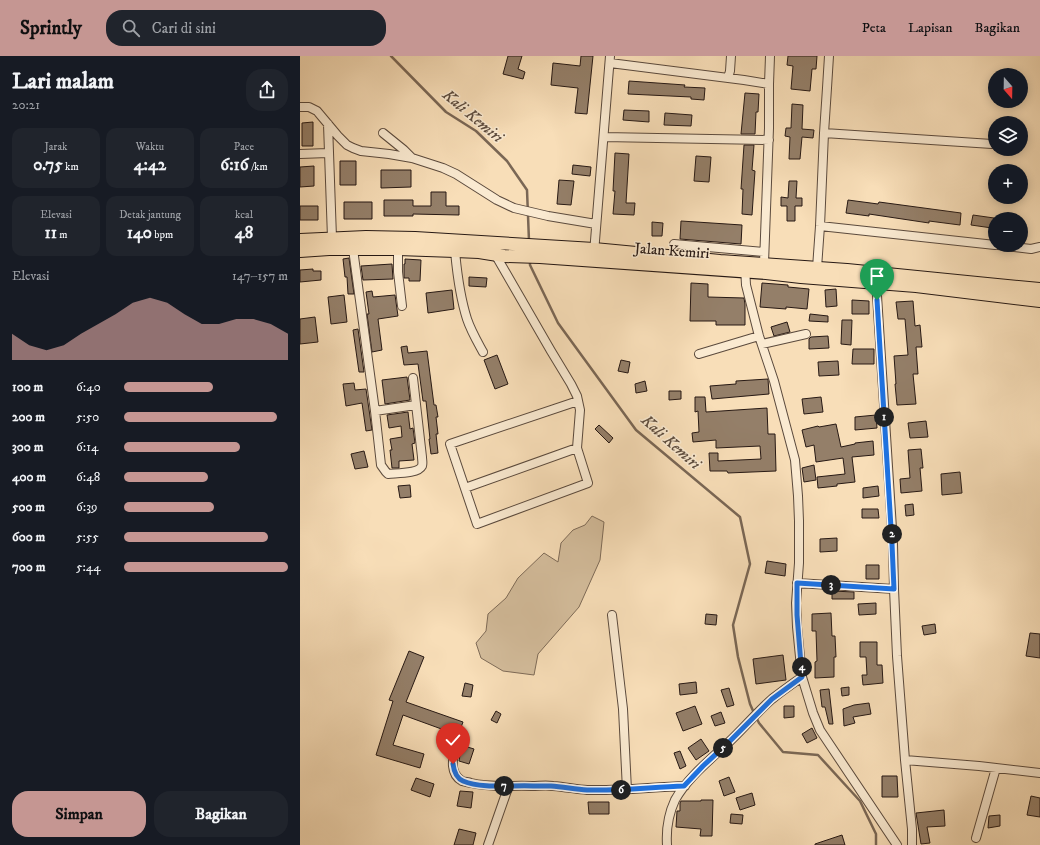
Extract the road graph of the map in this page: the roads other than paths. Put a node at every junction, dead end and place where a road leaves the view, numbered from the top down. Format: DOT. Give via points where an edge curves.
graph roads {
  1 [pos="731,56"];
  2 [pos="770,56"];
  3 [pos="829,56"];
  4 [pos="610,59"];
  5 [pos="728,78"];
  6 [pos="769,84"];
  7 [pos="300,107"];
  8 [pos="328,124"];
  9 [pos="383,133"];
  10 [pos="824,133"];
  11 [pos="604,137"];
  12 [pos="769,140"];
  13 [pos="988,144"];
  14 [pos="328,153"];
  15 [pos="300,154"];
  16 [pos="412,158"];
  17 [pos="596,224"];
  18 [pos="820,226"];
  19 [pos="332,238"];
  20 [pos="300,240"];
  21 [pos="674,244"];
  22 [pos="988,244"];
  23 [pos="1040,247"];
  24 [pos="353,249"];
  25 [pos="398,249"];
  26 [pos="1028,249"];
  27 [pos="300,251"];
  28 [pos="455,251"];
  29 [pos="502,251"];
  30 [pos="594,255"];
  31 [pos="764,257"];
  32 [pos="745,267"];
  33 [pos="817,268"];
  34 [pos="876,278"];
  35 [pos="1040,289"];
  36 [pos="1040,301"];
  37 [pos="402,306"];
  38 [pos="806,334"];
  39 [pos="761,340"];
  40 [pos="483,352"];
  41 [pos="699,354"];
  42 [pos="413,378"];
  43 [pos="578,401"];
  44 [pos="416,406"];
  45 [pos="375,411"];
  46 [pos="576,448"];
  47 [pos="465,488"];
  48 [pos="797,583"];
  49 [pos="894,589"];
  50 [pos="612,615"];
  51 [pos="802,677"];
  52 [pos="456,748"];
  53 [pos="905,760"];
  54 [pos="996,768"];
  55 [pos="1040,773"];
  56 [pos="509,785"];
  57 [pos="684,786"];
  58 [pos="627,790"];
  59 [pos="976,838"];
  60 [pos="488,845"];
  61 [pos="667,845"];
  62 [pos="897,845"];
  63 [pos="912,845"];
  1 -- 5 [label="street"];
  2 -- 6 [label="street"];
  3 -- 10 [label="street"];
  4 -- 5 [label="street"];
  4 -- 11 [label="street"];
  5 -- 6 [label="street"];
  6 -- 12 [label="street"];
  7 -- 8 [label="street" via="309,107 317,111"];
  8 -- 14 [label="street"];
  8 -- 16 [label="street" via="353,148"];
  9 -- 16 [label="street"];
  10 -- 13 [label="street"];
  10 -- 18 [label="street"];
  11 -- 12 [label="street"];
  11 -- 17 [label="street"];
  12 -- 31 [label="street"];
  14 -- 15 [label="street"];
  14 -- 19 [label="street"];
  16 -- 17 [label="street" via="456,174 514,208"];
  17 -- 30 [label="street"];
  18 -- 22 [label="street"];
  18 -- 33 [label="street"];
  19 -- 20 [label="highway, Jalan Kemiri"];
  19 -- 29 [label="highway, Jalan Kemiri" via="415,238"];
  21 -- 31 [label="street"];
  23 -- 26 [label="street"];
  24 -- 25 [label="highway, Jalan Kemiri"];
  24 -- 27 [label="highway, Jalan Kemiri"];
  24 -- 45 [label="street"];
  25 -- 28 [label="highway, Jalan Kemiri"];
  25 -- 37 [label="street"];
  28 -- 29 [label="highway, Jalan Kemiri"];
  28 -- 40 [label="street" via="463,304 474,336"];
  29 -- 30 [label="highway, Jalan Kemiri"];
  29 -- 43 [label="street"];
  30 -- 32 [label="highway, Jalan Kemiri"];
  31 -- 32 [label="highway, Jalan Kemiri"];
  31 -- 33 [label="highway, Jalan Kemiri"];
  32 -- 34 [label="highway, Jalan Kemiri"];
  32 -- 39 [label="street" via="746,285"];
  33 -- 34 [label="highway, Jalan Kemiri"];
  34 -- 35 [label="highway, Jalan Kemiri"];
  34 -- 36 [label="highway, Jalan Kemiri"];
  34 -- 49 [label="street"];
  38 -- 39 [label="street"];
  39 -- 41 [label="street"];
  39 -- 48 [label="street" via="796,466 799,521"];
  42 -- 44 [label="street"];
  43 -- 46 [label="street" via="580,410"];
  43 -- 47 [label="street" via="450,444"];
  44 -- 45 [label="street"];
  44 -- 45 [label="street" via="422,466 408,473 388,474 381,465"];
  46 -- 47 [label="street"];
  46 -- 47 [label="street" via="588,482 477,524"];
  48 -- 49 [label="street"];
  48 -- 51 [label="street"];
  49 -- 53 [label="street"];
  50 -- 58 [label="street" via="623,709"];
  51 -- 57 [label="street" via="762,709"];
  51 -- 62 [label="street" via="820,730"];
  52 -- 56 [label="street" via="453,764 459,779 478,785"];
  53 -- 54 [label="street"];
  53 -- 63 [label="street"];
  54 -- 55 [label="street"];
  54 -- 59 [label="street"];
  56 -- 58 [label="street"];
  56 -- 60 [label="street"];
  57 -- 58 [label="street"];
  57 -- 61 [label="street" via="668,818"];
}
